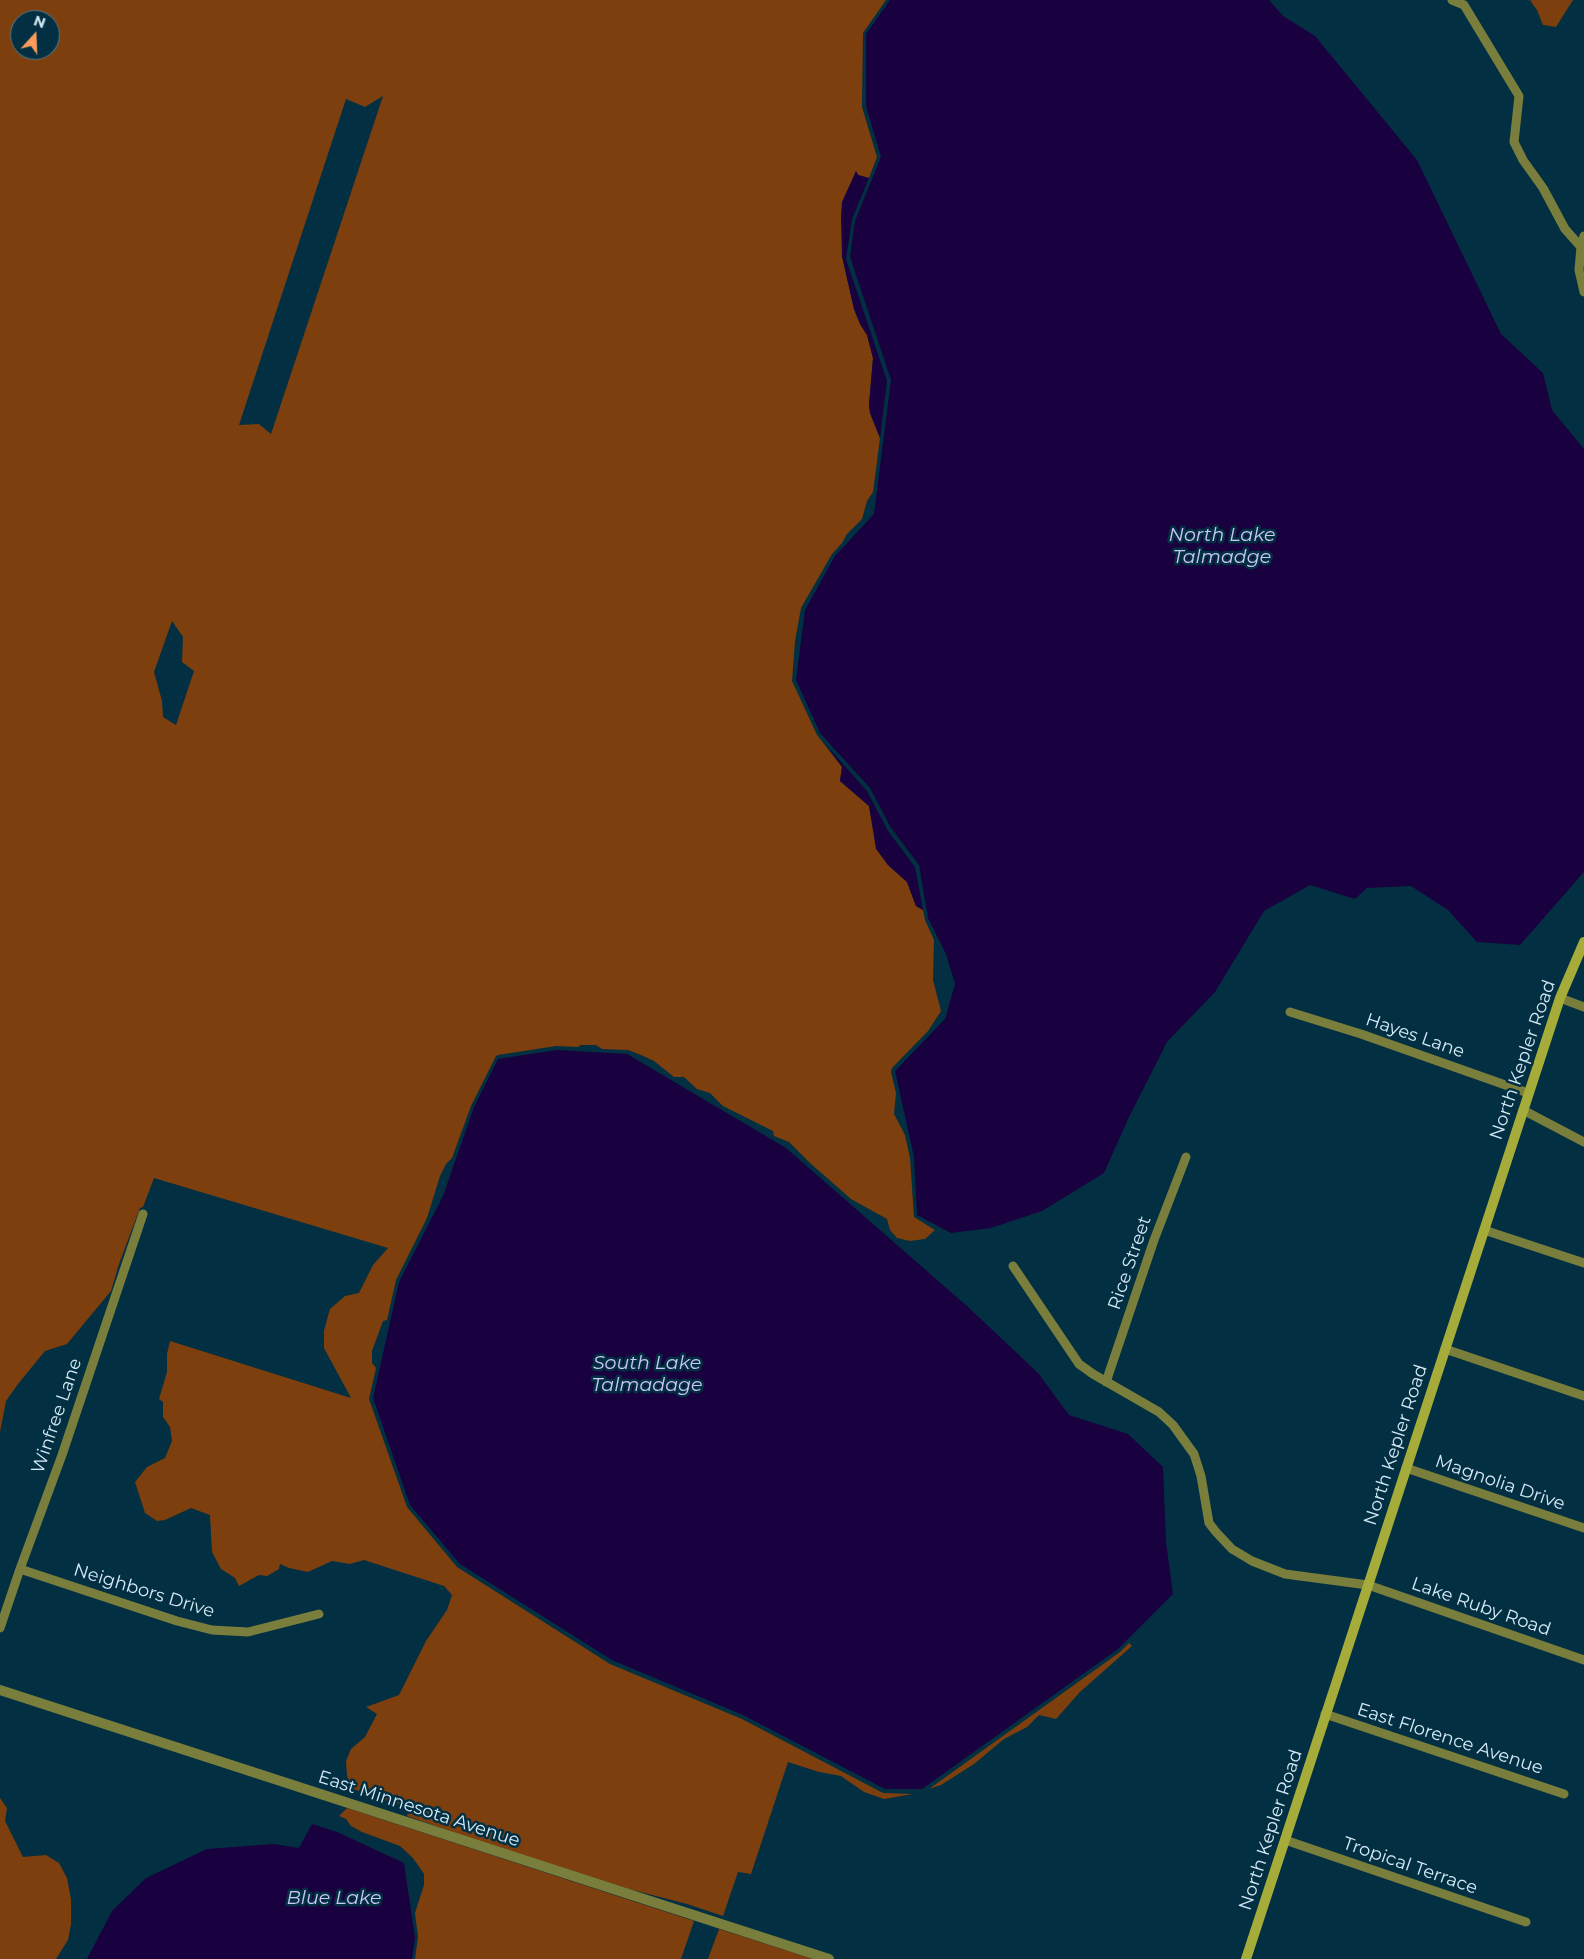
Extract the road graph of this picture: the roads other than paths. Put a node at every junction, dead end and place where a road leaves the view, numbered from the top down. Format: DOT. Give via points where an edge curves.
graph roads {
  1 [pos="1452,0"];
  2 [pos="1584,236"];
  3 [pos="1581,247"];
  4 [pos="1584,292"];
  5 [pos="1584,942"];
  6 [pos="1560,998"];
  7 [pos="1584,1007"];
  8 [pos="1290,1012"];
  9 [pos="1528,1093"];
  10 [pos="1523,1110"];
  11 [pos="1584,1142"];
  12 [pos="1186,1157"];
  13 [pos="143,1214"];
  14 [pos="1484,1230"];
  15 [pos="1584,1263"];
  16 [pos="1013,1266"];
  17 [pos="1445,1349"];
  18 [pos="1106,1382"];
  19 [pos="1584,1396"];
  20 [pos="1406,1468"];
  21 [pos="1584,1528"];
  22 [pos="20,1569"];
  23 [pos="1368,1585"];
  24 [pos="318,1614"];
  25 [pos="0,1628"];
  26 [pos="1584,1660"];
  27 [pos="0,1690"];
  28 [pos="1325,1714"];
  29 [pos="1564,1794"];
  30 [pos="1284,1840"];
  31 [pos="1526,1922"];
  32 [pos="829,1959"];
  33 [pos="1246,1959"];
  1 -- 3 [label="street" via="1464,5 1519,96 1514,142 1565,229"];
  2 -- 3 [label="street"];
  3 -- 4 [label="street" via="1579,270"];
  5 -- 6 [label="main road, North Kepler Road"];
  6 -- 7 [label="street"];
  6 -- 9 [label="main road, North Kepler Road"];
  8 -- 9 [label="street, Hayes Lane"];
  9 -- 10 [label="main road, North Kepler Road"];
  10 -- 11 [label="street"];
  10 -- 14 [label="main road, North Kepler Road"];
  12 -- 18 [label="street, Rice Street"];
  13 -- 22 [label="street, Winfree Lane" via="62,1456"];
  14 -- 15 [label="street"];
  14 -- 17 [label="main road, North Kepler Road"];
  16 -- 18 [label="street, Lake Ruby Road" via="1079,1364"];
  17 -- 19 [label="street"];
  17 -- 20 [label="main road, North Kepler Road"];
  18 -- 23 [label="street, Lake Ruby Road" via="1159,1412 1181,1435 1194,1454 1201,1476 1209,1523 1232,1549 1285,1574"];
  20 -- 21 [label="street, Magnolia Drive"];
  20 -- 23 [label="main road, North Kepler Road"];
  22 -- 24 [label="street, Neighbors Drive" via="212,1630 248,1632"];
  22 -- 25 [label="street, Winfree Lane"];
  23 -- 26 [label="street, Lake Ruby Road"];
  23 -- 28 [label="main road, North Kepler Road"];
  27 -- 32 [label="street, East Minnesota Avenue"];
  28 -- 29 [label="street, East Florence Avenue"];
  28 -- 30 [label="main road, North Kepler Road"];
  30 -- 31 [label="street, Tropical Terrace"];
  30 -- 33 [label="main road, North Kepler Road"];
}
